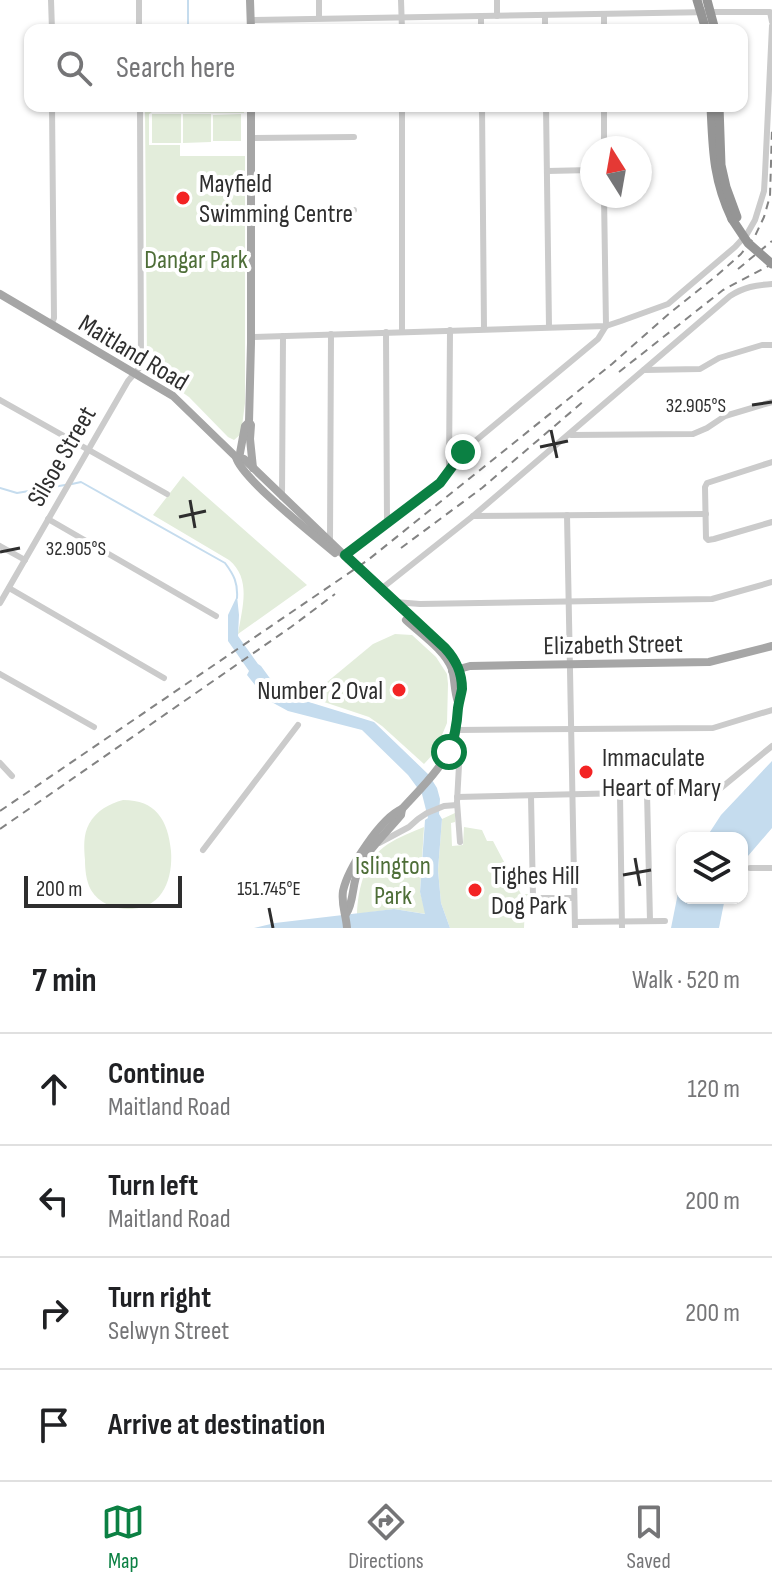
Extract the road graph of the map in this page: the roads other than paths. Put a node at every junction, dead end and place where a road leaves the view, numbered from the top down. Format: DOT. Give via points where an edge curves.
graph roads {
  1 [pos="51,0"];
  2 [pos="139,0"];
  3 [pos="250,0"];
  4 [pos="319,0"];
  5 [pos="401,0"];
  6 [pos="497,0"];
  7 [pos="697,0"];
  8 [pos="707,0"];
  9 [pos="706,12"];
  10 [pos="604,14"];
  11 [pos="545,15"];
  12 [pos="402,16"];
  13 [pos="481,16"];
  14 [pos="497,16"];
  15 [pos="315,21"];
  16 [pos="52,24"];
  17 [pos="139,24"];
  18 [pos="251,24"];
  19 [pos="267,24"];
  20 [pos="402,24"];
  21 [pos="481,24"];
  22 [pos="545,24"];
  23 [pos="604,24"];
  24 [pos="706,24"];
  25 [pos="712,24"];
  26 [pos="772,24"];
  27 [pos="52,112"];
  28 [pos="140,112"];
  29 [pos="251,112"];
  30 [pos="402,112"];
  31 [pos="482,112"];
  32 [pos="546,112"];
  33 [pos="604,112"];
  34 [pos="711,112"];
  35 [pos="719,112"];
  36 [pos="604,136"];
  37 [pos="354,137"];
  38 [pos="251,138"];
  39 [pos="580,170"];
  40 [pos="547,171"];
  41 [pos="604,208"];
  42 [pos="354,210"];
  43 [pos="251,213"];
  44 [pos="734,218"];
  45 [pos="772,257"];
  46 [pos="772,264"];
  47 [pos="772,284"];
  48 [pos="0,294"];
  49 [pos="51,325"];
  50 [pos="606,326"];
  51 [pos="549,327"];
  52 [pos="484,329"];
  53 [pos="450,330"];
  54 [pos="386,332"];
  55 [pos="402,332"];
  56 [pos="331,334"];
  57 [pos="283,336"];
  58 [pos="251,337"];
  59 [pos="772,345"];
  60 [pos="644,370"];
  61 [pos="134,372"];
  62 [pos="0,400"];
  63 [pos="772,402"];
  64 [pos="569,435"];
  65 [pos="247,436"];
  66 [pos="220,441"];
  67 [pos="88,450"];
  68 [pos="238,455"];
  69 [pos="772,462"];
  70 [pos="253,469"];
  71 [pos="449,472"];
  72 [pos="167,494"];
  73 [pos="282,497"];
  74 [pos="706,514"];
  75 [pos="567,515"];
  76 [pos="473,516"];
  77 [pos="48,519"];
  78 [pos="772,522"];
  79 [pos="387,523"];
  80 [pos="330,541"];
  81 [pos="0,546"];
  82 [pos="346,559"];
  83 [pos="25,560"];
  84 [pos="772,582"];
  85 [pos="375,587"];
  86 [pos="9,588"];
  87 [pos="568,601"];
  88 [pos="395,602"];
  89 [pos="0,603"];
  90 [pos="420,604"];
  91 [pos="216,616"];
  92 [pos="412,618"];
  93 [pos="772,646"];
  94 [pos="570,664"];
  95 [pos="456,670"];
  96 [pos="0,674"];
  97 [pos="164,678"];
  98 [pos="772,710"];
  99 [pos="298,725"];
  100 [pos="94,727"];
  101 [pos="571,729"];
  102 [pos="456,732"];
  103 [pos="772,746"];
  104 [pos="0,763"];
  105 [pos="12,776"];
  106 [pos="647,793"];
  107 [pos="620,794"];
  108 [pos="572,795"];
  109 [pos="531,796"];
  110 [pos="457,801"];
  111 [pos="402,809"];
  112 [pos="460,842"];
  113 [pos="376,844"];
  114 [pos="203,850"];
  115 [pos="750,868"];
  116 [pos="772,868"];
  117 [pos="574,898"];
  118 [pos="346,914"];
  119 [pos="650,921"];
  120 [pos="665,921"];
  121 [pos="622,924"];
  122 [pos="575,925"];
  123 [pos="347,928"];
  1 -- 16 [label="street"];
  2 -- 17 [label="street"];
  3 -- 18 [label="main road"];
  4 -- 15 [label="street"];
  5 -- 12 [label="street"];
  6 -- 14 [label="street"];
  7 -- 9 [label="highway"];
  8 -- 9 [label="highway"];
  9 -- 10 [label="street"];
  9 -- 24 [label="highway"];
  9 -- 25 [label="highway"];
  9 -- 26 [label="street" via="770,12"];
  10 -- 11 [label="street"];
  10 -- 23 [label="street"];
  11 -- 14 [label="street"];
  11 -- 22 [label="street"];
  12 -- 13 [label="street"];
  12 -- 15 [label="street"];
  12 -- 20 [label="street"];
  13 -- 14 [label="street"];
  13 -- 21 [label="street"];
  15 -- 19 [label="street"];
  26 -- 50 [label="street" via="764,191 755,220 735,247 668,304"];
  27 -- 49 [label="street"];
  28 -- 61 [label="street" via="141,366"];
  29 -- 38 [label="main road"];
  30 -- 55 [label="street"];
  31 -- 52 [label="street"];
  32 -- 40 [label="street"];
  33 -- 36 [label="street"];
  34 -- 44 [label="highway" via="718,187"];
  35 -- 44 [label="highway" via="721,165"];
  37 -- 38 [label="street"];
  38 -- 43 [label="main road"];
  39 -- 40 [label="street"];
  40 -- 51 [label="street"];
  41 -- 50 [label="street"];
  42 -- 43 [label="street"];
  43 -- 58 [label="main road"];
  44 -- 45 [label="highway, bridge"];
  44 -- 46 [label="highway, bridge" via="748,243"];
  47 -- 60 [label="street" via="739,290"];
  48 -- 49 [label="main road, Maitland Road"];
  49 -- 61 [label="main road, Maitland Road"];
  50 -- 51 [label="street"];
  50 -- 71 [label="street" via="598,339 468,447"];
  51 -- 52 [label="street"];
  52 -- 53 [label="street"];
  53 -- 55 [label="street"];
  53 -- 71 [label="street"];
  54 -- 55 [label="street"];
  54 -- 56 [label="street"];
  54 -- 79 [label="street"];
  56 -- 57 [label="street"];
  56 -- 80 [label="street"];
  57 -- 58 [label="street"];
  57 -- 73 [label="street"];
  58 -- 65 [label="main road"];
  59 -- 60 [label="street" via="719,358 700,369"];
  60 -- 64 [label="street"];
  61 -- 66 [label="main road, Maitland Road" via="173,396"];
  61 -- 67 [label="street, Silsoe Street"];
  62 -- 67 [label="street"];
  63 -- 64 [label="street" via="688,434"];
  64 -- 76 [label="street"];
  65 -- 66 [label="main road"];
  65 -- 68 [label="main road" via="245,450"];
  65 -- 70 [label="main road"];
  66 -- 68 [label="main road, Maitland Road"];
  67 -- 72 [label="street"];
  67 -- 77 [label="street, Silsoe Street"];
  68 -- 70 [label="main road, Maitland Road"];
  68 -- 82 [label="main road, Maitland Road" via="238,465 262,489"];
  69 -- 74 [label="street" via="706,484"];
  70 -- 73 [label="main road, Maitland Road"];
  71 -- 79 [label="street"];
  73 -- 80 [label="main road, Maitland Road"];
  74 -- 75 [label="street"];
  74 -- 78 [label="street" via="708,540"];
  75 -- 76 [label="street"];
  75 -- 87 [label="street"];
  76 -- 85 [label="street"];
  77 -- 83 [label="street, Silsoe Street"];
  77 -- 91 [label="street"];
  79 -- 82 [label="street"];
  80 -- 82 [label="main road, Maitland Road"];
  81 -- 83 [label="street"];
  82 -- 85 [label="main road, Maitland Road, bridge"];
  83 -- 86 [label="street, Silsoe Street"];
  84 -- 87 [label="street" via="712,599"];
  85 -- 88 [label="main road, Maitland Road"];
  85 -- 95 [label="main road, Maitland Road"];
  86 -- 89 [label="street, Silsoe Street"];
  86 -- 97 [label="street"];
  87 -- 90 [label="street"];
  87 -- 94 [label="street"];
  88 -- 90 [label="street"];
  88 -- 92 [label="main road, Maitland Road"];
  90 -- 92 [label="street"];
  92 -- 95 [label="main road, Maitland Road" via="445,648"];
  93 -- 94 [label="main road, Elizabeth Street" via="709,662"];
  94 -- 95 [label="main road, Elizabeth Street"];
  94 -- 101 [label="street"];
  95 -- 102 [label="main road, Maitland Road"];
  96 -- 100 [label="street"];
  98 -- 101 [label="street" via="713,728"];
  99 -- 114 [label="street"];
  101 -- 102 [label="street"];
  101 -- 108 [label="street"];
  102 -- 110 [label="street"];
  102 -- 111 [label="main road, Maitland Road" via="447,754"];
  103 -- 106 [label="street" via="713,791"];
  104 -- 105 [label="street"];
  106 -- 107 [label="street"];
  106 -- 119 [label="street"];
  107 -- 108 [label="street"];
  107 -- 121 [label="street"];
  108 -- 109 [label="street"];
  108 -- 117 [label="street"];
  109 -- 110 [label="street"];
  109 -- 117 [label="street" via="533,898"];
  110 -- 112 [label="street"];
  110 -- 113 [label="street"];
  111 -- 113 [label="main road, Maitland Road"];
  111 -- 118 [label="main road, Maitland Road" via="354,862 343,890"];
  113 -- 118 [label="main road, Maitland Road" via="357,872"];
  115 -- 116 [label="street"];
  117 -- 122 [label="street"];
  118 -- 123 [label="main road, Maitland Road"];
  119 -- 120 [label="street"];
  119 -- 121 [label="street"];
  121 -- 122 [label="street"];
}
